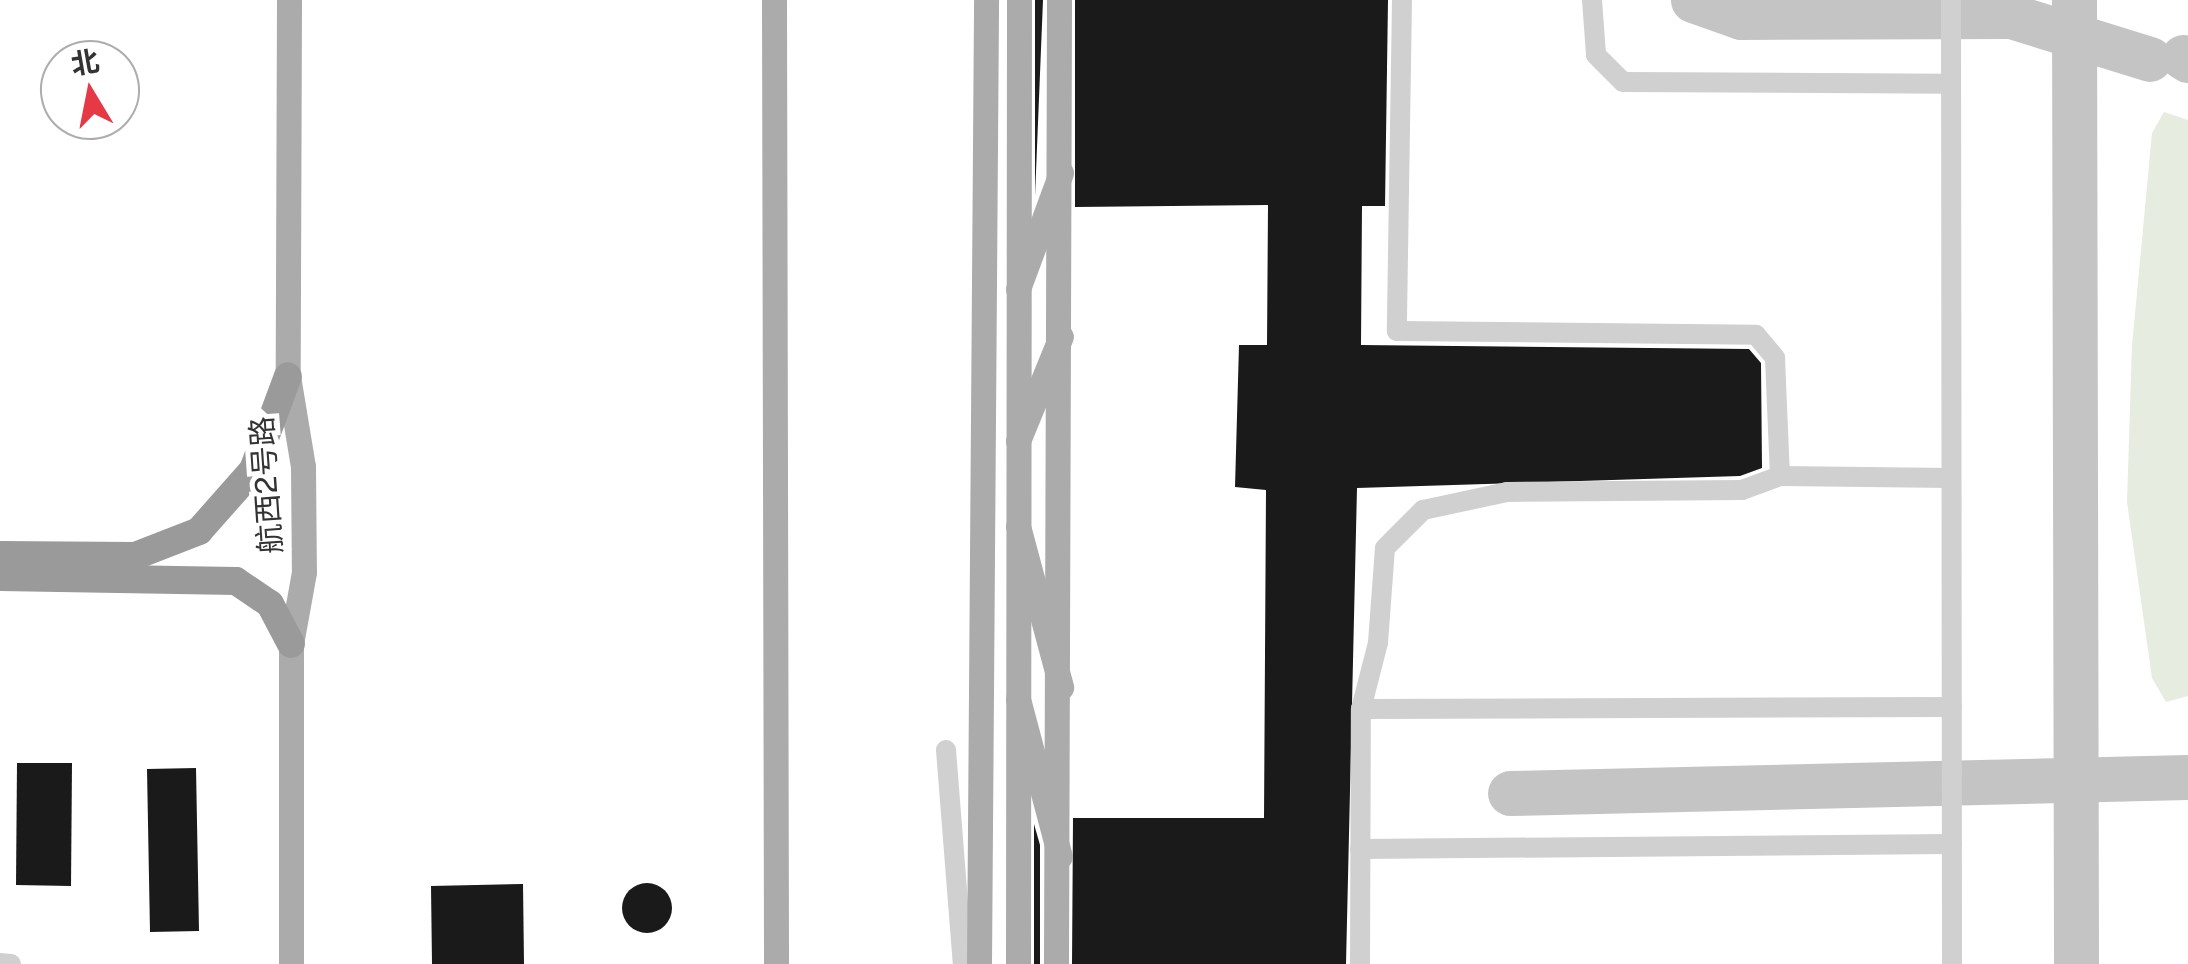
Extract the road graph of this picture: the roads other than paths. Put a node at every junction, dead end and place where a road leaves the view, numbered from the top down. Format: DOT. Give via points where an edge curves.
graph roads {
  1 [pos="289,0"];
  2 [pos="774,0"];
  3 [pos="986,0"];
  4 [pos="1018,0"];
  5 [pos="1060,0"];
  6 [pos="1402,0"];
  7 [pos="1592,0"];
  8 [pos="1951,0"];
  9 [pos="1951,84"];
  10 [pos="1061,174"];
  11 [pos="1018,288"];
  12 [pos="1061,336"];
  13 [pos="288,376"];
  14 [pos="1018,441"];
  15 [pos="1780,476"];
  16 [pos="1952,478"];
  17 [pos="1018,526"];
  18 [pos="0,555"];
  19 [pos="0,577"];
  20 [pos="291,644"];
  21 [pos="1061,687"];
  22 [pos="1018,699"];
  23 [pos="1952,707"];
  24 [pos="1360,708"];
  25 [pos="946,750"];
  26 [pos="955,844"];
  27 [pos="1952,844"];
  28 [pos="1360,849"];
  29 [pos="1060,857"];
  30 [pos="0,963"];
  31 [pos="11,964"];
  32 [pos="291,964"];
  33 [pos="776,964"];
  34 [pos="950,964"];
  35 [pos="963,964"];
  36 [pos="979,964"];
  37 [pos="1018,964"];
  38 [pos="1058,964"];
  39 [pos="1360,964"];
  40 [pos="1952,964"];
  1 -- 13 [label="main road, 航西2号路"];
  2 -- 33 [label="main road"];
  3 -- 36 [label="main road"];
  4 -- 11 [label="main road"];
  5 -- 10 [label="main road"];
  5 -- 38 [label="main road"];
  6 -- 15 [label="street" via="1397,330 1756,335 1775,358"];
  7 -- 9 [label="street" via="1596,55 1623,82"];
  8 -- 9 [label="street"];
  9 -- 16 [label="street"];
  10 -- 11 [label="main road, bridge"];
  10 -- 12 [label="main road, bridge"];
  11 -- 14 [label="main road, bridge"];
  12 -- 14 [label="main road, bridge"];
  12 -- 21 [label="main road, bridge"];
  13 -- 18 [label="highway" via="253,470 199,531 136,556"];
  13 -- 20 [label="main road, 航西2号路" via="304,554"];
  14 -- 17 [label="main road"];
  15 -- 16 [label="street"];
  15 -- 24 [label="street" via="1742,490 1507,492 1405,518 1385,548 1378,643"];
  16 -- 23 [label="street"];
  17 -- 21 [label="main road, bridge"];
  17 -- 22 [label="main road, bridge"];
  19 -- 20 [label="highway" via="236,581 270,604"];
  20 -- 32 [label="main road, 航西2号路"];
  21 -- 29 [label="main road, bridge"];
  22 -- 29 [label="main road, bridge"];
  22 -- 37 [label="main road, bridge"];
  23 -- 24 [label="street"];
  23 -- 27 [label="street"];
  24 -- 28 [label="street"];
  25 -- 26 [label="street"];
  26 -- 34 [label="street"];
  26 -- 35 [label="street"];
  27 -- 28 [label="street"];
  27 -- 40 [label="street"];
  28 -- 39 [label="street"];
  29 -- 38 [label="main road"];
  30 -- 31 [label="street"];
}
